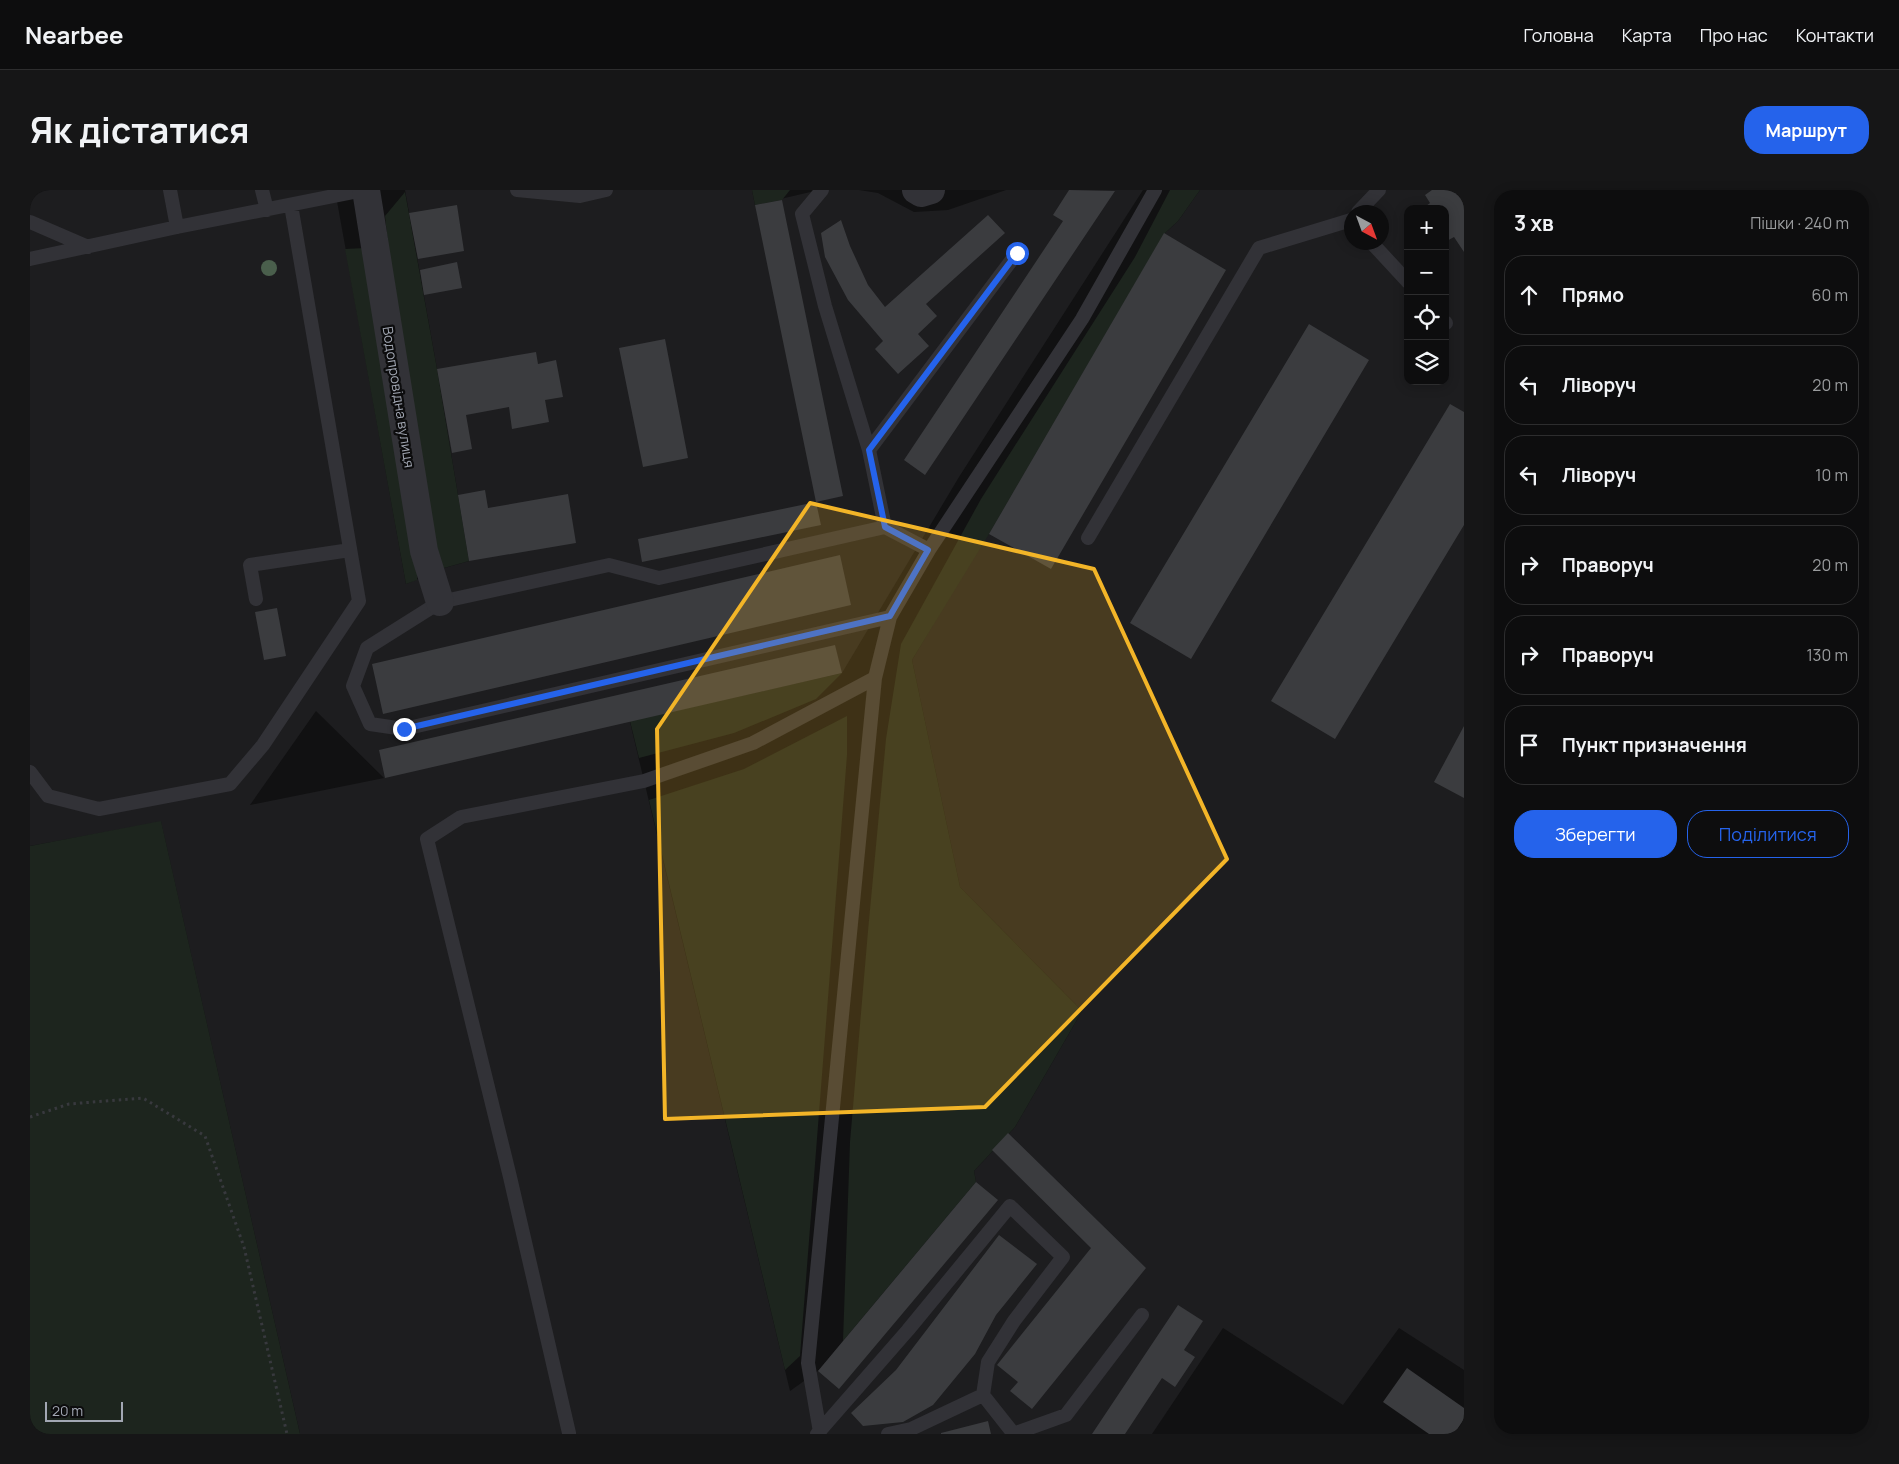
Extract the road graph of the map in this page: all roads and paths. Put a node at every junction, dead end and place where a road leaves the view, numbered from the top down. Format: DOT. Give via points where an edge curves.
graph roads {
  1 [pos="170,190"];
  2 [pos="262,190"];
  3 [pos="365,190"];
  4 [pos="517,190"];
  5 [pos="606,190"];
  6 [pos="822,190"];
  7 [pos="916,190"];
  8 [pos="931,190"];
  9 [pos="1156,190"];
  10 [pos="1379,190"];
  11 [pos="291,205"];
  12 [pos="1365,205"];
  13 [pos="267,210"];
  14 [pos="1344,221"];
  15 [pos="30,222"];
  16 [pos="177,227"];
  17 [pos="88,247"];
  18 [pos="1378,250"];
  19 [pos="1017,253"];
  20 [pos="30,259"];
  21 [pos="1404,278"];
  22 [pos="869,450"];
  23 [pos="885,527"];
  24 [pos="1088,538"];
  25 [pos="350,550"];
  26 [pos="928,550"];
  27 [pos="256,599"];
  28 [pos="440,602"];
  29 [pos="890,616"];
  30 [pos="874,678"];
  31 [pos="30,772"];
  32 [pos="30,1117"];
  33 [pos="1142,1315"];
  34 [pos="983,1395"];
  35 [pos="569,1433"];
  36 [pos="820,1433"];
  37 [pos="1013,1433"];
  38 [pos="287,1434"];
  39 [pos="888,1434"];
  1 -- 16 [label="lane"];
  2 -- 13 [label="lane"];
  3 -- 11 [label="lane"];
  3 -- 28 [label="street, Водопровідна вулиця" via="424,551"];
  4 -- 5 [label="lane" via="580,196"];
  6 -- 22 [label="lane" via="802,214 825,306"];
  7 -- 8 [label="street" via="920,193"];
  9 -- 26 [label="lane" via="1082,319"];
  10 -- 12 [label="lane"];
  11 -- 13 [label="lane"];
  11 -- 25 [label="lane"];
  13 -- 16 [label="lane"];
  14 -- 24 [label="lane" via="1259,248"];
  15 -- 17 [label="lane"];
  16 -- 17 [label="lane"];
  17 -- 20 [label="lane"];
  18 -- 21 [label="lane"];
  19 -- 22 [label="lane"];
  22 -- 23 [label="lane"];
  23 -- 26 [label="lane"];
  23 -- 28 [label="lane" via="660,578 609,565"];
  25 -- 27 [label="lane" via="250,565"];
  25 -- 31 [label="lane" via="359,601 263,745 230,784 99,810 48,796"];
  26 -- 29 [label="lane"];
  28 -- 29 [label="lane" via="367,648 353,686 370,724 404,729"];
  29 -- 30 [label="lane"];
  30 -- 35 [label="lane" via="753,743 644,781 461,816 427,840"];
  30 -- 36 [label="lane" via="808,1363"];
  32 -- 38 [label="path" via="69,1104 143,1098 205,1136 244,1247"];
  33 -- 37 [label="lane" via="1066,1415"];
  34 -- 36 [label="lane" via="988,1362 1014,1321 1063,1257 1010,1206"];
  34 -- 37 [label="lane"];
  34 -- 39 [label="lane" via="911,1429"];
}
